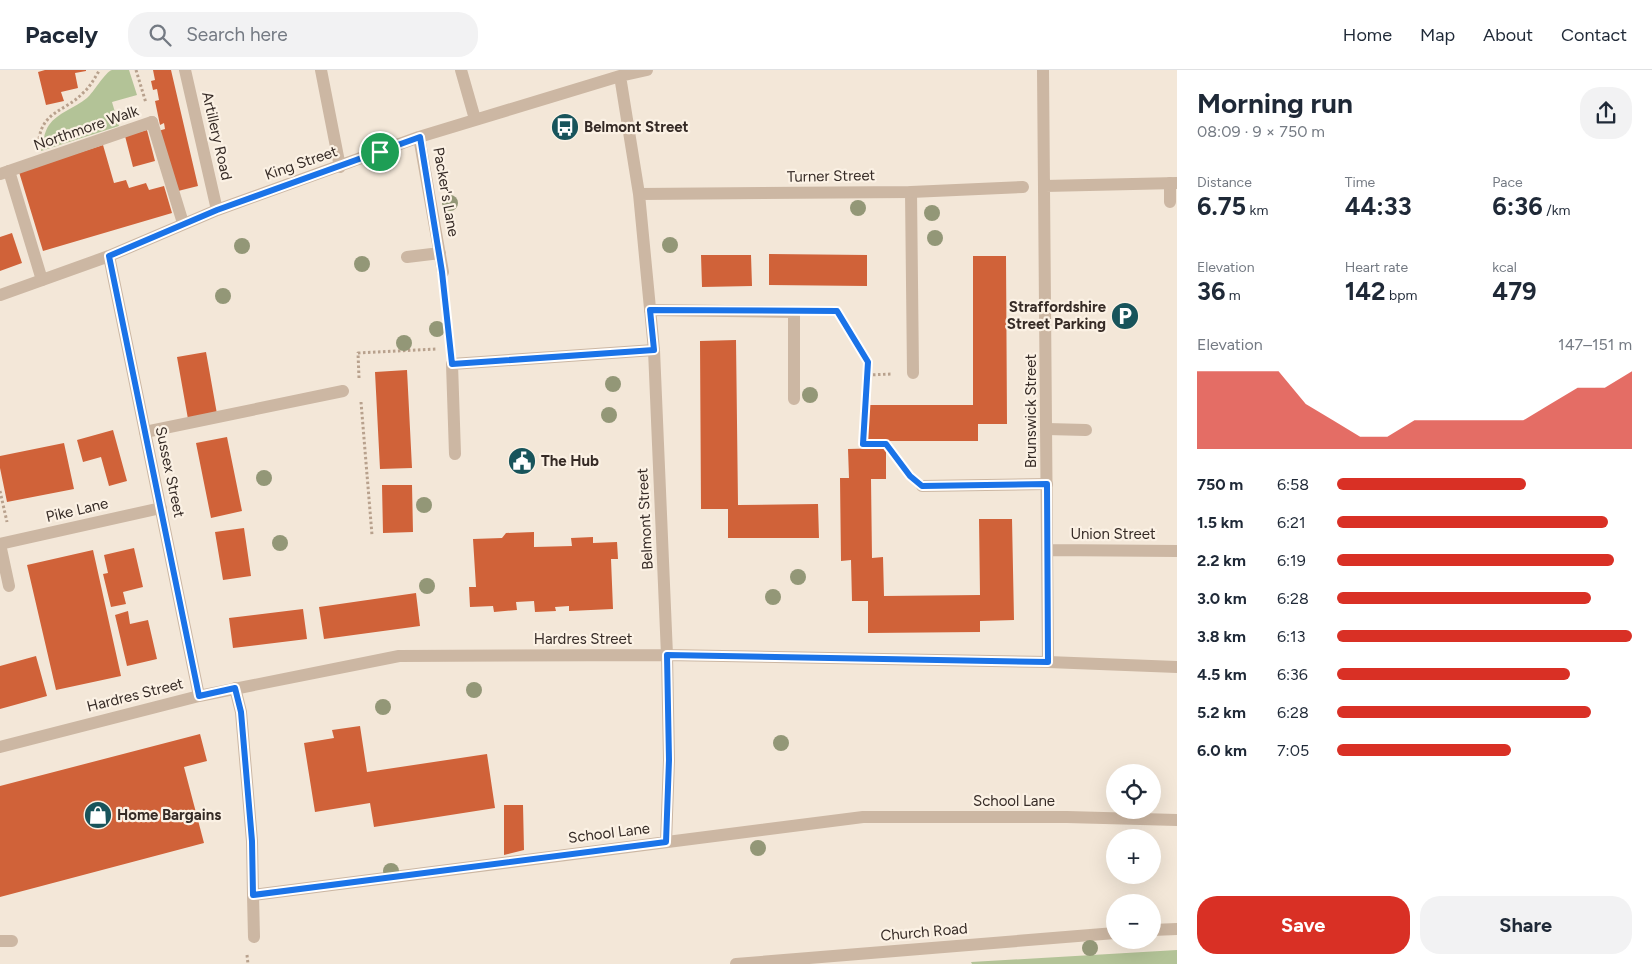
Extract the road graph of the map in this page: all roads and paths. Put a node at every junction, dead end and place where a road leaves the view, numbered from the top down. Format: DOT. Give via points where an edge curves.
graph roads {
  1 [pos="136,70"];
  2 [pos="185,70"];
  3 [pos="321,70"];
  4 [pos="461,70"];
  5 [pos="647,70"];
  6 [pos="1043,70"];
  7 [pos="99,71"];
  8 [pos="620,76"];
  9 [pos="475,119"];
  10 [pos="152,122"];
  11 [pos="420,137"];
  12 [pos="31,164"];
  13 [pos="340,167"];
  14 [pos="4,172"];
  15 [pos="1173,183"];
  16 [pos="1044,186"];
  17 [pos="1024,187"];
  18 [pos="911,192"];
  19 [pos="639,194"];
  20 [pos="1170,202"];
  21 [pos="217,210"];
  22 [pos="183,223"];
  23 [pos="440,253"];
  24 [pos="109,256"];
  25 [pos="407,257"];
  26 [pos="442,272"];
  27 [pos="42,280"];
  28 [pos="0,295"];
  29 [pos="650,310"];
  30 [pos="794,312"];
  31 [pos="450,348"];
  32 [pos="654,350"];
  33 [pos="452,364"];
  34 [pos="913,373"];
  35 [pos="359,380"];
  36 [pos="343,391"];
  37 [pos="360,398"];
  38 [pos="794,399"];
  39 [pos="1047,430"];
  40 [pos="1086,430"];
  41 [pos="145,432"];
  42 [pos="455,454"];
  43 [pos="1047,484"];
  44 [pos="922,486"];
  45 [pos="0,491"];
  46 [pos="162,508"];
  47 [pos="372,535"];
  48 [pos="4,543"];
  49 [pos="1049,550"];
  50 [pos="1177,551"];
  51 [pos="9,586"];
  52 [pos="667,655"];
  53 [pos="1048,662"];
  54 [pos="1177,667"];
  55 [pos="235,688"];
  56 [pos="199,696"];
  57 [pos="0,747"];
  58 [pos="1177,820"];
  59 [pos="666,842"];
  60 [pos="253,895"];
  61 [pos="1177,929"];
  62 [pos="1161,930"];
  63 [pos="1106,934"];
  64 [pos="254,937"];
  65 [pos="736,964"];
  1 -- 10 [label="path"];
  2 -- 21 [label="street, Artillery Road"];
  3 -- 13 [label="street"];
  4 -- 9 [label="street"];
  5 -- 8 [label="street, King Street"];
  6 -- 16 [label="street, Brunswick Street"];
  7 -- 12 [label="path, Northmore Walk" via="83,94 48,118"];
  8 -- 9 [label="street, King Street"];
  8 -- 19 [label="street, Belmont Street"];
  9 -- 11 [label="street, King Street"];
  10 -- 12 [label="street, Northmore Walk"];
  10 -- 22 [label="street"];
  11 -- 13 [label="street, King Street"];
  11 -- 23 [label="street, Packer's Lane"];
  12 -- 14 [label="street, Northmore Walk"];
  13 -- 21 [label="street, King Street"];
  14 -- 27 [label="street, Northmore Walk"];
  15 -- 16 [label="street"];
  15 -- 20 [label="street"];
  16 -- 39 [label="street, Brunswick Street"];
  17 -- 18 [label="street, Turner Street"];
  18 -- 19 [label="street, Turner Street"];
  18 -- 34 [label="street"];
  19 -- 29 [label="street, Belmont Street"];
  21 -- 22 [label="street, King Street"];
  22 -- 24 [label="street, King Street"];
  23 -- 25 [label="street, Packer's Lane"];
  23 -- 26 [label="street, Packer's Lane"];
  24 -- 27 [label="street, King Street"];
  24 -- 41 [label="street, Sussex Street"];
  26 -- 31 [label="path"];
  27 -- 28 [label="street, King Street"];
  29 -- 30 [label="street"];
  29 -- 32 [label="street, Belmont Street"];
  30 -- 38 [label="street"];
  30 -- 44 [label="path" via="837,311 868,362 863,444 886,444 910,476"];
  31 -- 33 [label="path"];
  31 -- 35 [label="path" via="358,353"];
  32 -- 33 [label="street"];
  32 -- 52 [label="street, Belmont Street"];
  33 -- 42 [label="street"];
  36 -- 41 [label="street"];
  37 -- 47 [label="path"];
  39 -- 40 [label="street"];
  39 -- 43 [label="street, Brunswick Street"];
  41 -- 46 [label="street, Sussex Street"];
  43 -- 44 [label="street"];
  43 -- 49 [label="street, Brunswick Street"];
  45 -- 48 [label="path"];
  46 -- 48 [label="street, Pike Lane"];
  46 -- 56 [label="street, Sussex Street"];
  48 -- 51 [label="street"];
  49 -- 50 [label="street, Union Street"];
  49 -- 53 [label="street, Brunswick Street"];
  52 -- 53 [label="street, Hardres Street"];
  52 -- 55 [label="street, Hardres Street" via="398,656"];
  52 -- 59 [label="street, Belmont Street" via="669,760"];
  53 -- 54 [label="street, Hardres Street"];
  55 -- 56 [label="street, Hardres Street"];
  55 -- 60 [label="street" via="241,712 252,841"];
  56 -- 57 [label="street, Hardres Street"];
  58 -- 59 [label="street, School Lane" via="863,817"];
  59 -- 60 [label="street, School Lane"];
  60 -- 64 [label="street"];
  61 -- 62 [label="street"];
  63 -- 65 [label="street, Church Road"];
}
